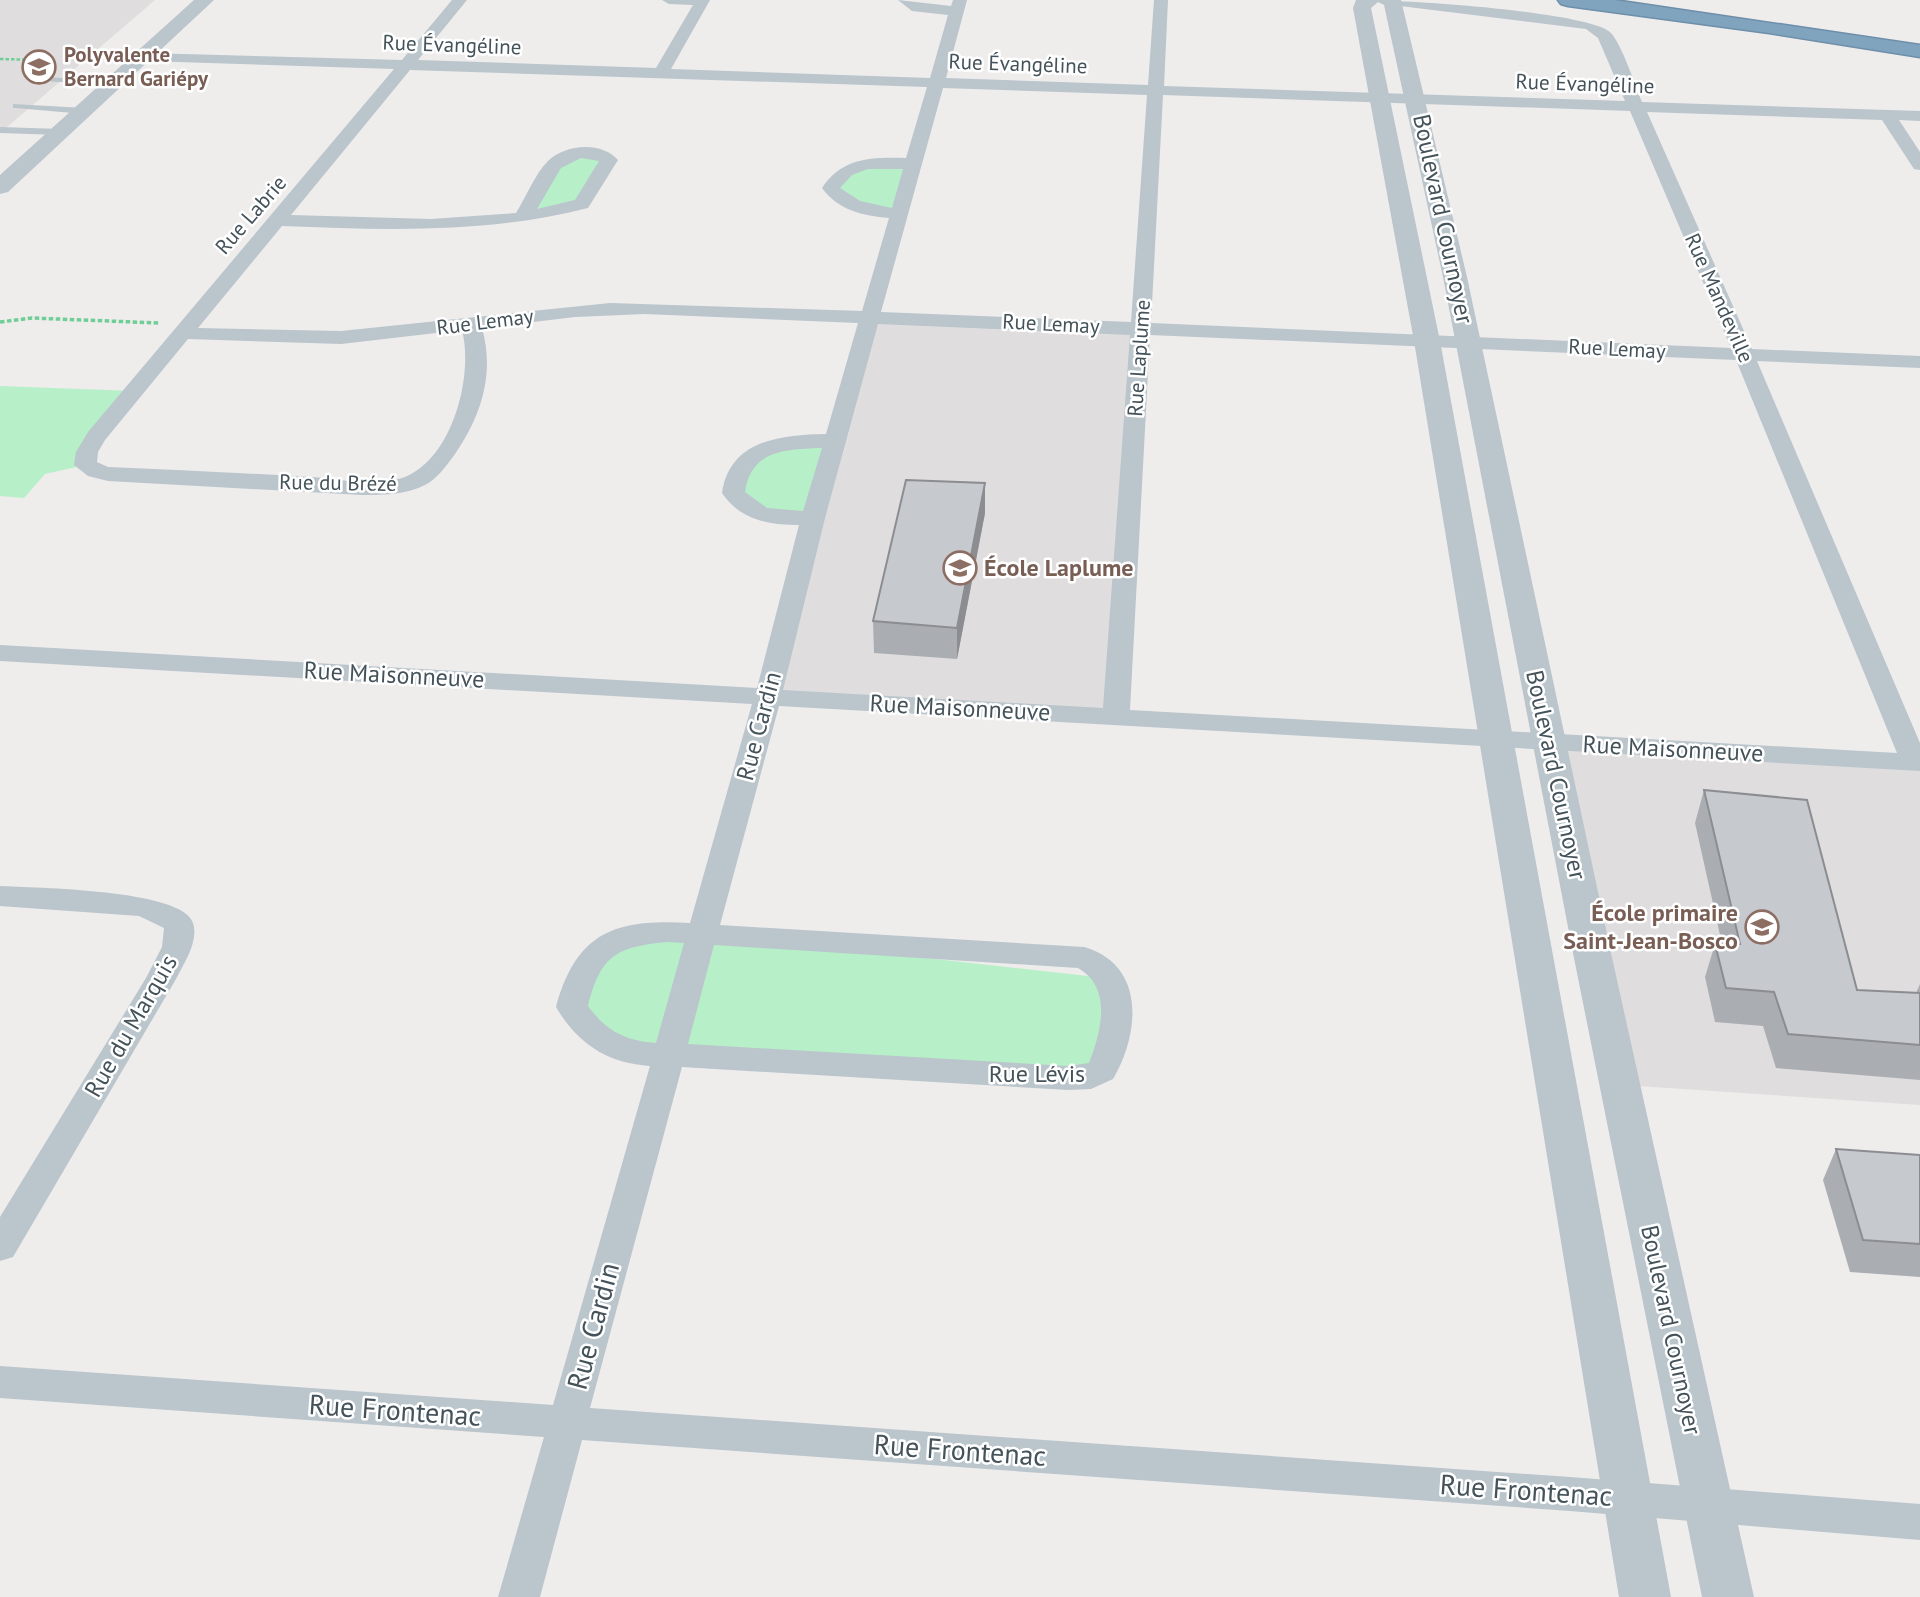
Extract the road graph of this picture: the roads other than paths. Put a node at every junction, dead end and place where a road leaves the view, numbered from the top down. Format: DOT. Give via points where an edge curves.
graph roads {
  1 [pos="179,0"];
  2 [pos="205,0"];
  3 [pos="460,0"];
  4 [pos="669,0"];
  5 [pos="905,0"];
  6 [pos="1161,0"];
  7 [pos="1370,0"];
  8 [pos="1385,0"];
  9 [pos="1568,0"];
  10 [pos="1660,0"];
  11 [pos="703,1"];
  12 [pos="1392,1"];
  13 [pos="959,5"];
  14 [pos="1826,35"];
  15 [pos="1920,39"];
  16 [pos="1920,51"];
  17 [pos="115,55"];
  18 [pos="144,56"];
  19 [pos="1920,57"];
  20 [pos="406,64"];
  21 [pos="662,73"];
  22 [pos="47,79"];
  23 [pos="85,81"];
  24 [pos="938,82"];
  25 [pos="109,89"];
  26 [pos="1156,90"];
  27 [pos="1379,97"];
  28 [pos="1416,99"];
  29 [pos="16,106"];
  30 [pos="1635,106"];
  31 [pos="52,109"];
  32 [pos="84,111"];
  33 [pos="1887,115"];
  34 [pos="1920,116"];
  35 [pos="0,130"];
  36 [pos="27,131"];
  37 [pos="60,132"];
  38 [pos="0,153"];
  39 [pos="915,164"];
  40 [pos="1920,165"];
  41 [pos="0,187"];
  42 [pos="901,214"];
  43 [pos="523,217"];
  44 [pos="278,219"];
  45 [pos="869,316"];
  46 [pos="471,325"];
  47 [pos="1142,328"];
  48 [pos="183,333"];
  49 [pos="1427,341"];
  50 [pos="1470,342"];
  51 [pos="1744,355"];
  52 [pos="1920,362"];
  53 [pos="837,441"];
  54 [pos="85,465"];
  55 [pos="813,518"];
  56 [pos="0,653"];
  57 [pos="767,697"];
  58 [pos="1116,717"];
  59 [pos="1496,739"];
  60 [pos="1549,742"];
  61 [pos="1917,763"];
  62 [pos="0,896"];
  63 [pos="702,933"];
  64 [pos="669,1055"];
  65 [pos="0,1247"];
  66 [pos="0,1382"];
  67 [pos="567,1423"];
  68 [pos="1628,1498"];
  69 [pos="1708,1504"];
  70 [pos="1920,1522"];
  71 [pos="519,1597"];
  72 [pos="1645,1597"];
  73 [pos="1728,1597"];
  1 -- 17 [label="street"];
  2 -- 18 [label="street"];
  3 -- 20 [label="street, Rue Labrie"];
  4 -- 11 [label="street"];
  5 -- 13 [label="street, Rue Cardin" via="918,8"];
  6 -- 26 [label="street, Rue Laplume"];
  7 -- 27 [label="street, Boulevard Cournoyer" via="1362,8"];
  8 -- 12 [label="street"];
  9 -- 14 [label="highway"];
  10 -- 15 [label="highway"];
  11 -- 21 [label="street"];
  12 -- 28 [label="street, Boulevard Cournoyer"];
  12 -- 30 [label="street, Rue Mandeville" via="1591,26 1605,35"];
  13 -- 24 [label="street, Rue Cardin"];
  14 -- 16 [label="highway"];
  14 -- 19 [label="highway"];
  17 -- 18 [label="street, Rue Évangéline"];
  17 -- 23 [label="street"];
  18 -- 20 [label="street, Rue Évangéline"];
  18 -- 25 [label="street"];
  20 -- 21 [label="street, Rue Évangéline"];
  20 -- 44 [label="street, Rue Labrie"];
  21 -- 24 [label="street, Rue Évangéline"];
  22 -- 23 [label="lane"];
  23 -- 25 [label="lane"];
  23 -- 31 [label="street"];
  24 -- 26 [label="street, Rue Évangéline"];
  24 -- 39 [label="street, Rue Cardin"];
  25 -- 32 [label="street"];
  26 -- 27 [label="street, Rue Évangéline"];
  26 -- 47 [label="street, Rue Laplume"];
  27 -- 28 [label="street, Rue Évangéline"];
  27 -- 49 [label="street, Boulevard Cournoyer"];
  28 -- 30 [label="street, Rue Évangéline"];
  28 -- 50 [label="street, Boulevard Cournoyer"];
  29 -- 31 [label="lane"];
  30 -- 33 [label="street, Rue Évangéline"];
  30 -- 51 [label="street, Rue Mandeville"];
  31 -- 32 [label="lane"];
  31 -- 36 [label="street"];
  32 -- 37 [label="street"];
  33 -- 34 [label="street, Rue Évangéline"];
  33 -- 40 [label="street"];
  35 -- 36 [label="lane"];
  36 -- 37 [label="lane"];
  36 -- 38 [label="street"];
  37 -- 41 [label="street"];
  39 -- 42 [label="street, Rue Cardin"];
  39 -- 42 [label="street" via="859,165 831,188 853,205"];
  42 -- 45 [label="street, Rue Cardin"];
  43 -- 43 [label="street" via="560,160 586,151 609,160 582,204"];
  43 -- 44 [label="street" via="408,224"];
  44 -- 48 [label="street, Rue Labrie"];
  45 -- 46 [label="street, Rue Lemay" via="625,308"];
  45 -- 47 [label="street, Rue Lemay"];
  45 -- 53 [label="street, Rue Cardin"];
  46 -- 48 [label="street, Rue Lemay" via="328,337"];
  46 -- 54 [label="street, Rue du Brézé" via="478,373 470,408 442,458 414,482 377,488 108,474"];
  47 -- 49 [label="street, Rue Lemay"];
  47 -- 58 [label="street, Rue Laplume"];
  48 -- 54 [label="street, Rue Labrie" via="96,437"];
  49 -- 50 [label="street, Rue Lemay"];
  49 -- 59 [label="street, Boulevard Cournoyer"];
  50 -- 51 [label="street, Rue Lemay"];
  50 -- 60 [label="street, Boulevard Cournoyer"];
  51 -- 52 [label="street, Rue Lemay"];
  51 -- 61 [label="street, Rue Mandeville"];
  53 -- 55 [label="street, Rue Cardin"];
  53 -- 55 [label="street" via="768,448 748,458 733,482 733,492 748,510 764,516"];
  55 -- 57 [label="street, Rue Cardin"];
  56 -- 57 [label="street, Rue Maisonneuve"];
  57 -- 58 [label="street, Rue Maisonneuve"];
  57 -- 63 [label="street, Rue Cardin"];
  58 -- 59 [label="street, Rue Maisonneuve"];
  59 -- 60 [label="street, Rue Maisonneuve"];
  59 -- 68 [label="street, Boulevard Cournoyer"];
  60 -- 61 [label="street, Rue Maisonneuve"];
  60 -- 69 [label="street, Boulevard Cournoyer"];
  62 -- 65 [label="street, Rue du Marquis" via="140,906 161,912 179,925 177,947 161,979"];
  63 -- 64 [label="street, Rue Cardin"];
  63 -- 64 [label="street" via="639,934 598,948 584,965 577,986 572,1007 603,1043 633,1053"];
  63 -- 64 [label="street, Rue Lévis" via="1084,958 1112,981 1114,1039 1102,1071 1068,1079"];
  64 -- 67 [label="street, Rue Cardin"];
  66 -- 67 [label="street, Rue Frontenac"];
  67 -- 68 [label="street, Rue Frontenac"];
  67 -- 71 [label="street, Rue Cardin"];
  68 -- 69 [label="street, Rue Frontenac"];
  68 -- 72 [label="street, Boulevard Cournoyer"];
  69 -- 70 [label="street, Rue Frontenac"];
  69 -- 73 [label="street, Boulevard Cournoyer"];
}
